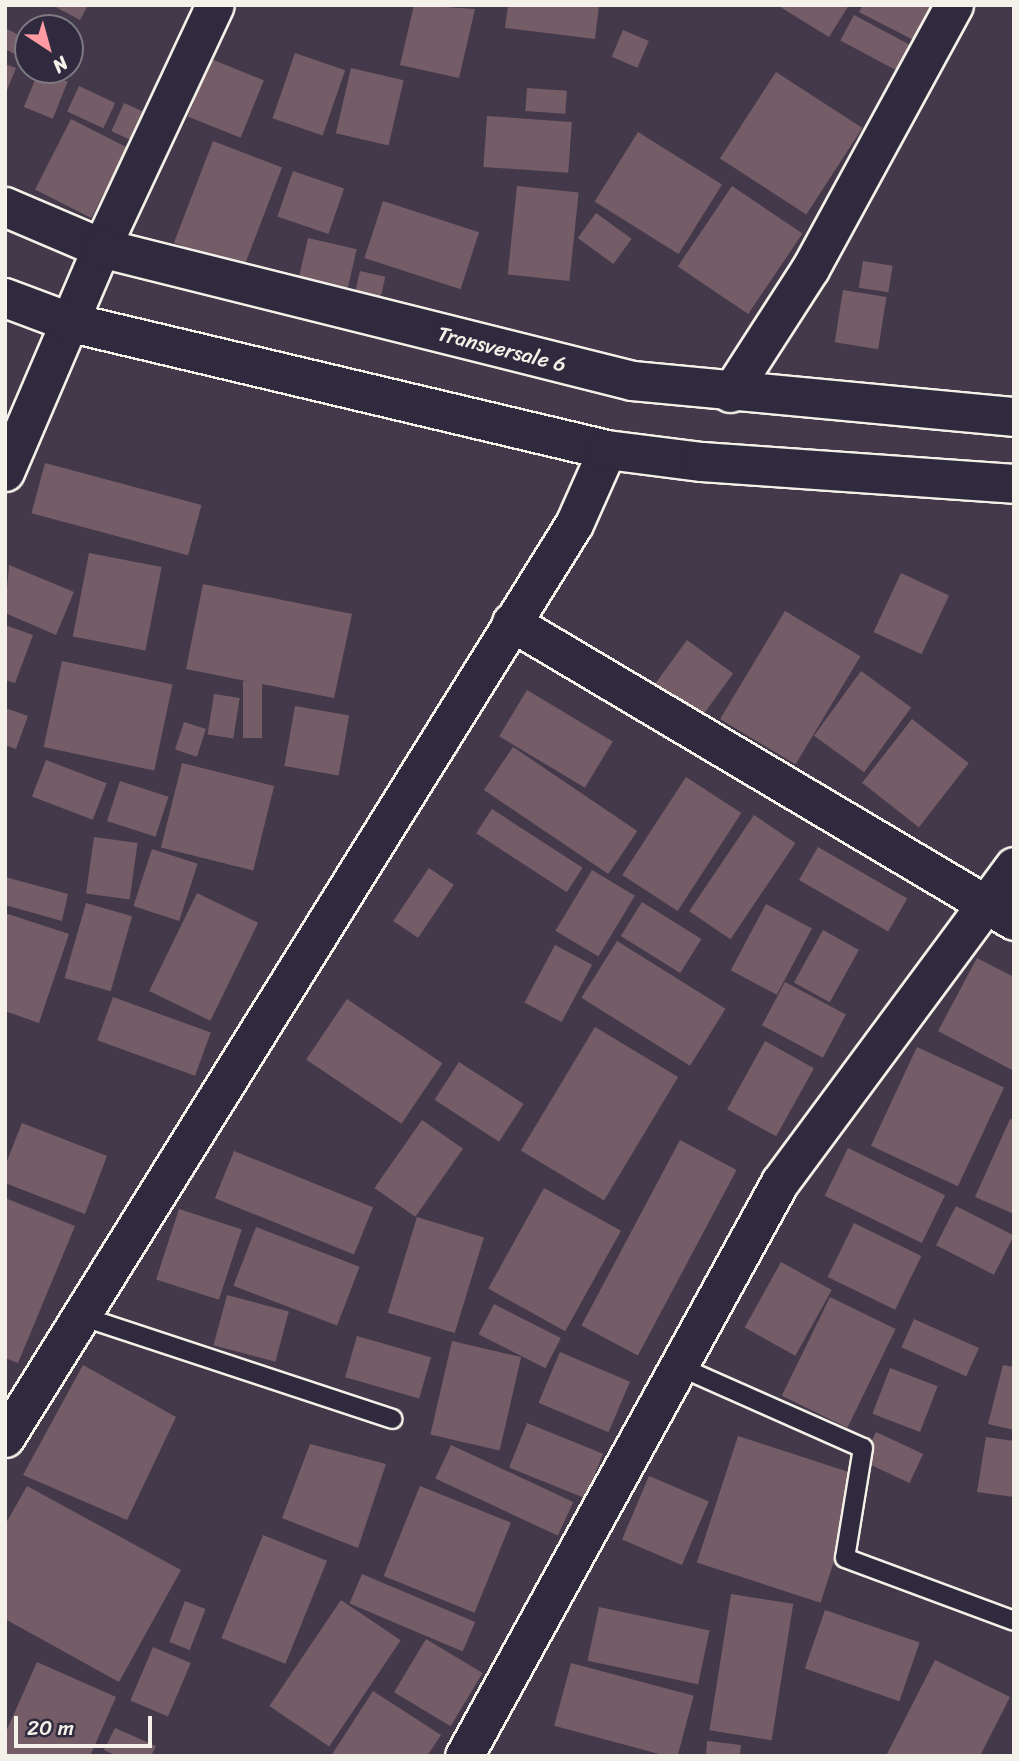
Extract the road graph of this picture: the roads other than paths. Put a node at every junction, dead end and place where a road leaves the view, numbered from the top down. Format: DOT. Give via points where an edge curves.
graph roads {
  1 [pos="215,5"];
  2 [pos="954,5"];
  3 [pos="5,206"];
  4 [pos="101,248"];
  5 [pos="5,298"];
  6 [pos="72,323"];
  7 [pos="730,393"];
  8 [pos="1014,417"];
  9 [pos="607,450"];
  10 [pos="5,472"];
  11 [pos="1014,484"];
  12 [pos="511,622"];
  13 [pos="1014,866"];
  14 [pos="999,913"];
  15 [pos="81,1315"];
  16 [pos="678,1366"];
  17 [pos="393,1419"];
  18 [pos="5,1438"];
  19 [pos="1014,1621"];
  20 [pos="464,1756"];
  1 -- 4 [label="street"];
  2 -- 7 [label="street" via="810,269"];
  3 -- 4 [label="main road, Transversale 6"];
  4 -- 6 [label="street"];
  4 -- 7 [label="main road, Transversale 6" via="633,381"];
  5 -- 6 [label="main road"];
  6 -- 9 [label="main road"];
  6 -- 10 [label="street"];
  7 -- 8 [label="main road, Transversale 6"];
  9 -- 11 [label="main road" via="702,462"];
  9 -- 12 [label="street" via="574,524"];
  12 -- 14 [label="street"];
  12 -- 15 [label="street"];
  13 -- 14 [label="street"];
  14 -- 16 [label="street" via="779,1182"];
  15 -- 17 [label="lane"];
  15 -- 18 [label="street"];
  16 -- 19 [label="lane" via="863,1448 845,1558"];
  16 -- 20 [label="street"];
}
